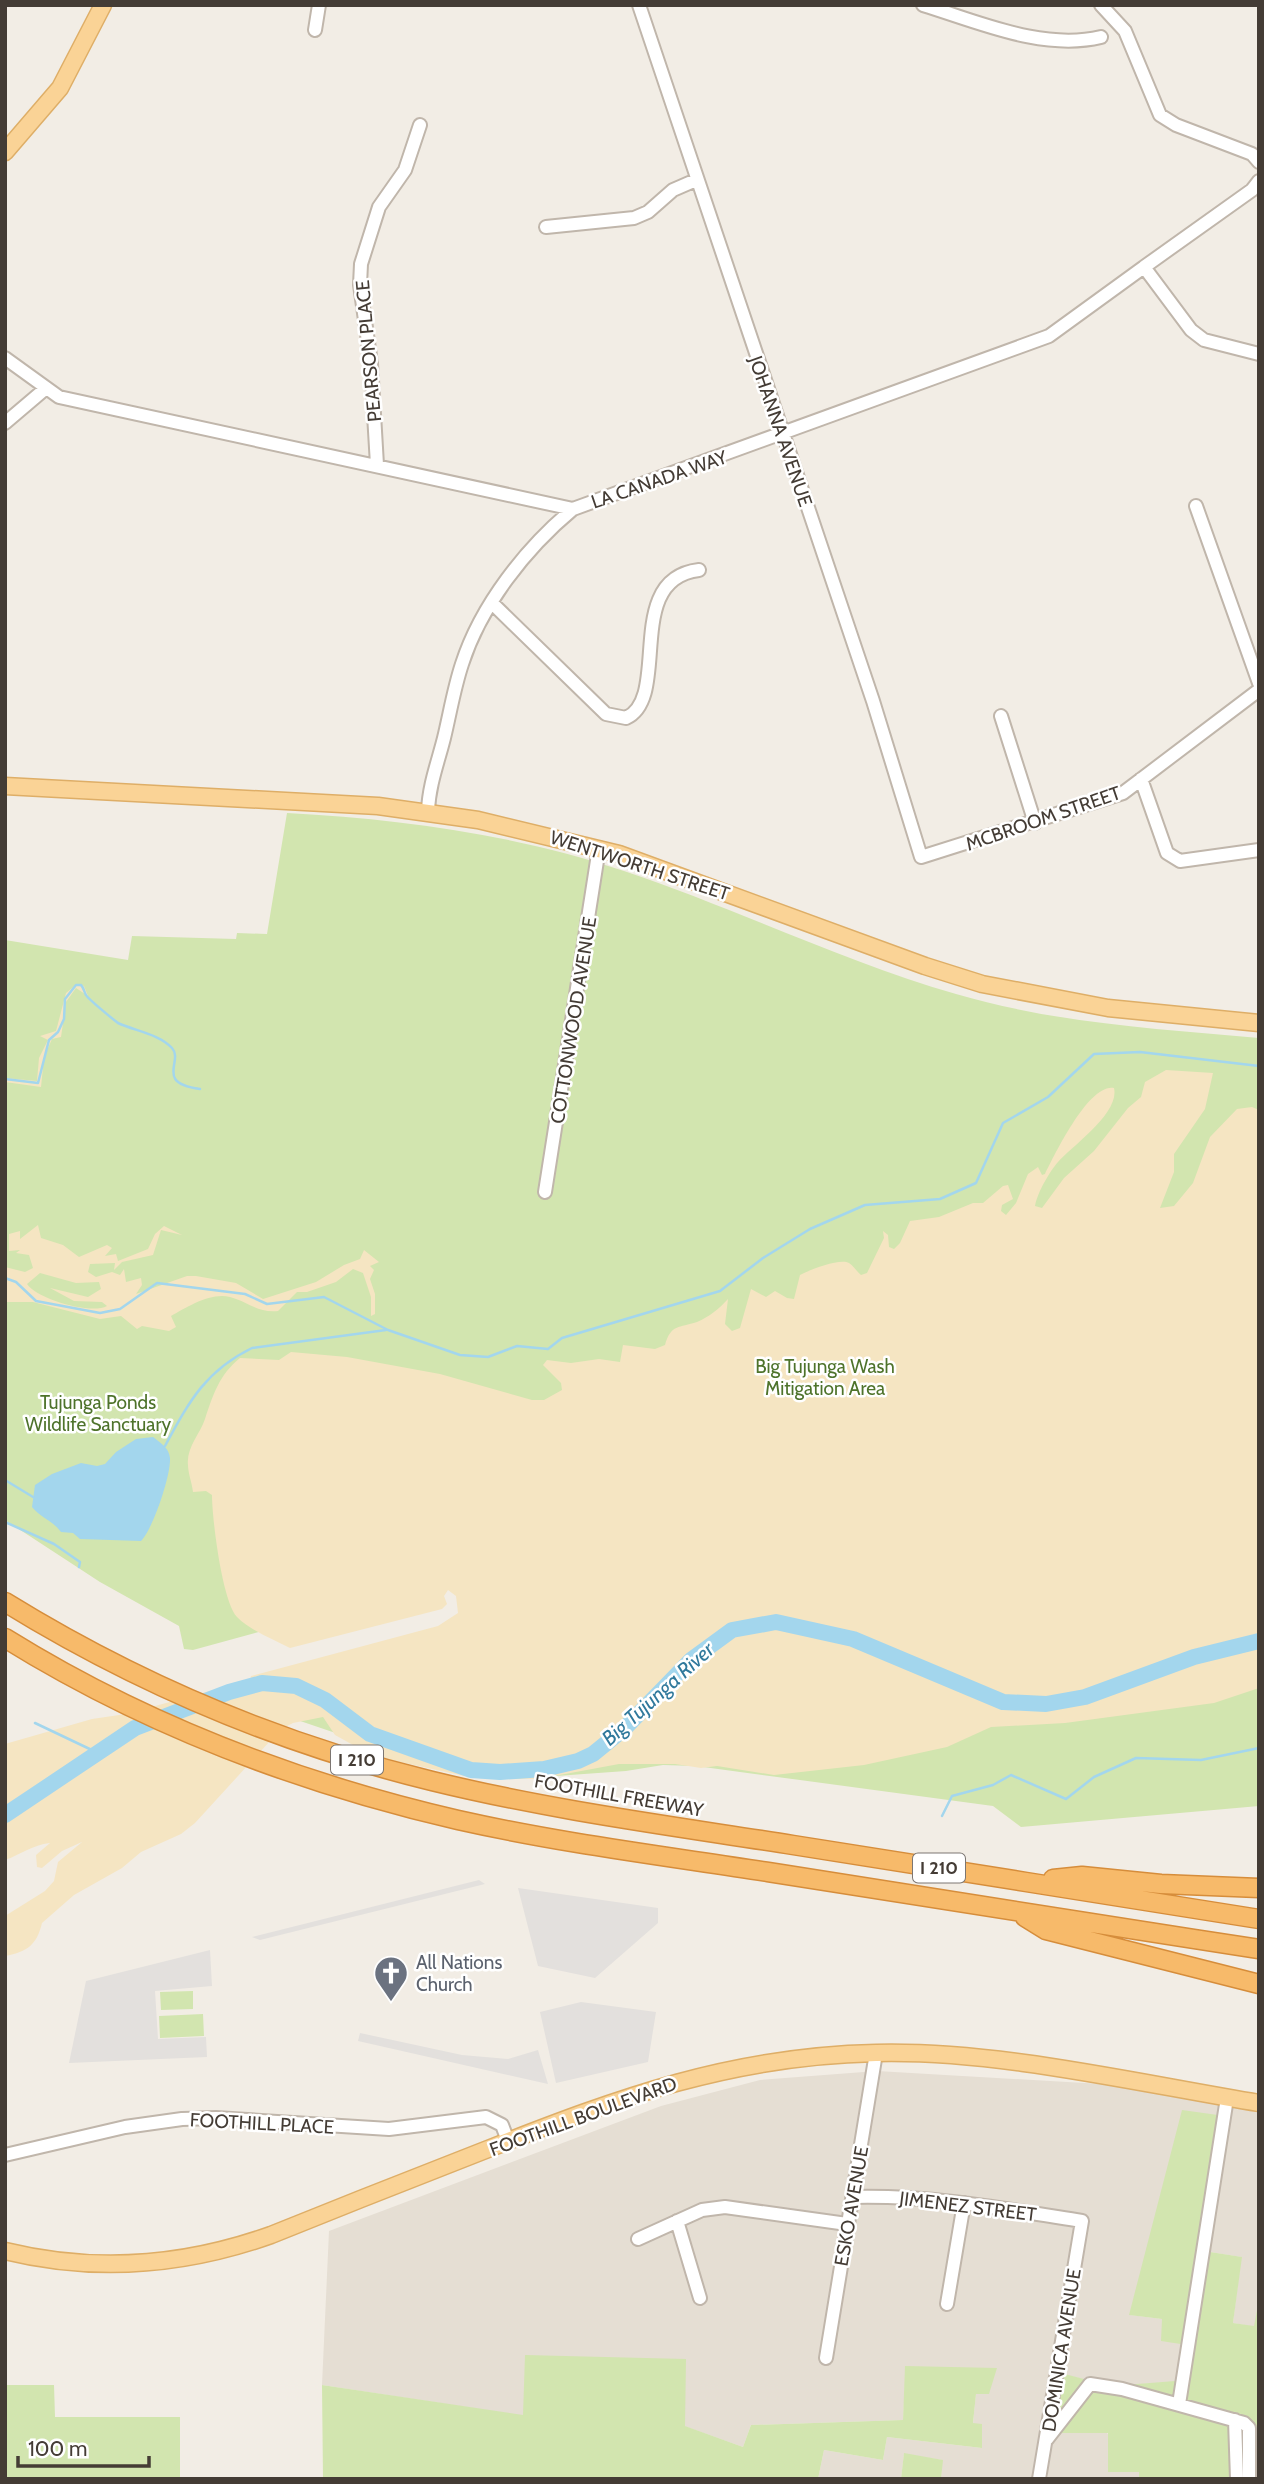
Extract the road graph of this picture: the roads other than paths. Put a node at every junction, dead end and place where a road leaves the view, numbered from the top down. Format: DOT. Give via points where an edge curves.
graph roads {
  1 [pos="103,5"];
  2 [pos="319,5"];
  3 [pos="639,5"];
  4 [pos="923,5"];
  5 [pos="1101,5"];
  6 [pos="315,30"];
  7 [pos="1101,37"];
  8 [pos="420,125"];
  9 [pos="5,152"];
  10 [pos="1259,162"];
  11 [pos="696,180"];
  12 [pos="1259,181"];
  13 [pos="546,227"];
  14 [pos="1144,267"];
  15 [pos="1259,354"];
  16 [pos="5,358"];
  17 [pos="45,389"];
  18 [pos="5,423"];
  19 [pos="782,435"];
  20 [pos="377,465"];
  21 [pos="1196,506"];
  22 [pos="573,509"];
  23 [pos="699,570"];
  24 [pos="492,603"];
  25 [pos="1259,683"];
  26 [pos="1259,690"];
  27 [pos="1001,716"];
  28 [pos="1141,779"];
  29 [pos="5,786"];
  30 [pos="428,811"];
  31 [pos="1035,823"];
  32 [pos="599,848"];
  33 [pos="1259,850"];
  34 [pos="921,857"];
  35 [pos="1259,1023"];
  36 [pos="545,1192"];
  37 [pos="5,1602"];
  38 [pos="5,1638"];
  39 [pos="1029,1882"];
  40 [pos="1259,1888"];
  41 [pos="1016,1911"];
  42 [pos="1259,1919"];
  43 [pos="1259,1949"];
  44 [pos="1259,1984"];
  45 [pos="876,2053"];
  46 [pos="1227,2098"];
  47 [pos="1259,2103"];
  48 [pos="508,2141"];
  49 [pos="5,2155"];
  50 [pos="853,2197"];
  51 [pos="964,2203"];
  52 [pos="677,2221"];
  53 [pos="1082,2221"];
  54 [pos="847,2224"];
  55 [pos="638,2239"];
  56 [pos="5,2251"];
  57 [pos="700,2298"];
  58 [pos="947,2304"];
  59 [pos="826,2358"];
  60 [pos="1179,2404"];
  61 [pos="1235,2420"];
  62 [pos="1046,2440"];
  63 [pos="1040,2479"];
  64 [pos="1237,2479"];
  65 [pos="1249,2479"];
  1 -- 9 [label="main road" via="60,88"];
  2 -- 6 [label="street"];
  3 -- 11 [label="street, JOHANNA AVENUE"];
  4 -- 7 [label="street" via="1063,42"];
  5 -- 10 [label="street" via="1125,31 1160,115 1252,154"];
  8 -- 20 [label="street, PEARSON PLACE" via="405,170 379,207 361,264"];
  11 -- 13 [label="street" via="634,218"];
  11 -- 19 [label="street, JOHANNA AVENUE"];
  12 -- 14 [label="street, LA CANADA WAY"];
  14 -- 15 [label="street" via="1191,330 1204,340"];
  14 -- 19 [label="street, LA CANADA WAY" via="1056,332"];
  16 -- 17 [label="street, LA CANADA WAY"];
  17 -- 18 [label="street"];
  17 -- 20 [label="street, LA CANADA WAY" via="59,397"];
  19 -- 22 [label="street, LA CANADA WAY"];
  19 -- 34 [label="street, JOHANNA AVENUE"];
  20 -- 22 [label="street, LA CANADA WAY"];
  21 -- 25 [label="street"];
  22 -- 24 [label="street" via="544,533"];
  23 -- 24 [label="street" via="676,576 661,591 640,704 626,718 606,714"];
  24 -- 30 [label="street" via="462,664"];
  26 -- 28 [label="street, MCBROOM STREET"];
  27 -- 31 [label="street"];
  28 -- 31 [label="street, MCBROOM STREET" via="1109,799"];
  28 -- 33 [label="street" via="1167,853 1175,859"];
  29 -- 30 [label="main road, WENTWORTH STREET"];
  30 -- 32 [label="main road, WENTWORTH STREET"];
  31 -- 34 [label="street, MCBROOM STREET"];
  32 -- 35 [label="main road, WENTWORTH STREET" via="982,984 1108,1009"];
  32 -- 36 [label="street, COTTONWOOD AVENUE"];
  37 -- 39 [label="highway, FOOTHILL FREEWAY / I 210" via="108,1662 213,1710 354,1760 465,1789 618,1818"];
  38 -- 41 [label="highway, I 210" via="96,1692 165,1724 309,1779 460,1820"];
  39 -- 40 [label="highway" via="1082,1876"];
  39 -- 42 [label="highway, FOOTHILL FREEWAY / I 210"];
  41 -- 43 [label="highway, I 210"];
  41 -- 44 [label="highway" via="1046,1930"];
  45 -- 46 [label="main road, FOOTHILL BOULEVARD" via="1019,2064"];
  45 -- 48 [label="main road, FOOTHILL BOULEVARD" via="794,2059 705,2074 644,2090"];
  45 -- 50 [label="street, ESKO AVENUE"];
  46 -- 47 [label="main road, FOOTHILL BOULEVARD"];
  46 -- 60 [label="street"];
  48 -- 49 [label="street, FOOTHILL PLACE" via="502,2125 486,2117 389,2129 216,2118 154,2122"];
  48 -- 56 [label="main road, FOOTHILL BOULEVARD" via="271,2235 212,2253 170,2261 103,2264"];
  50 -- 51 [label="street, JIMENEZ STREET"];
  50 -- 54 [label="street, ESKO AVENUE"];
  51 -- 53 [label="street, JIMENEZ STREET"];
  51 -- 58 [label="street"];
  52 -- 54 [label="street" via="702,2210 737,2207"];
  52 -- 55 [label="street"];
  52 -- 57 [label="street"];
  53 -- 62 [label="street, DOMINICA AVENUE"];
  54 -- 59 [label="street, ESKO AVENUE"];
  60 -- 61 [label="street"];
  60 -- 62 [label="street" via="1090,2384"];
  61 -- 64 [label="street"];
  61 -- 65 [label="street" via="1250,2428"];
  62 -- 63 [label="street, DOMINICA AVENUE"];
}
